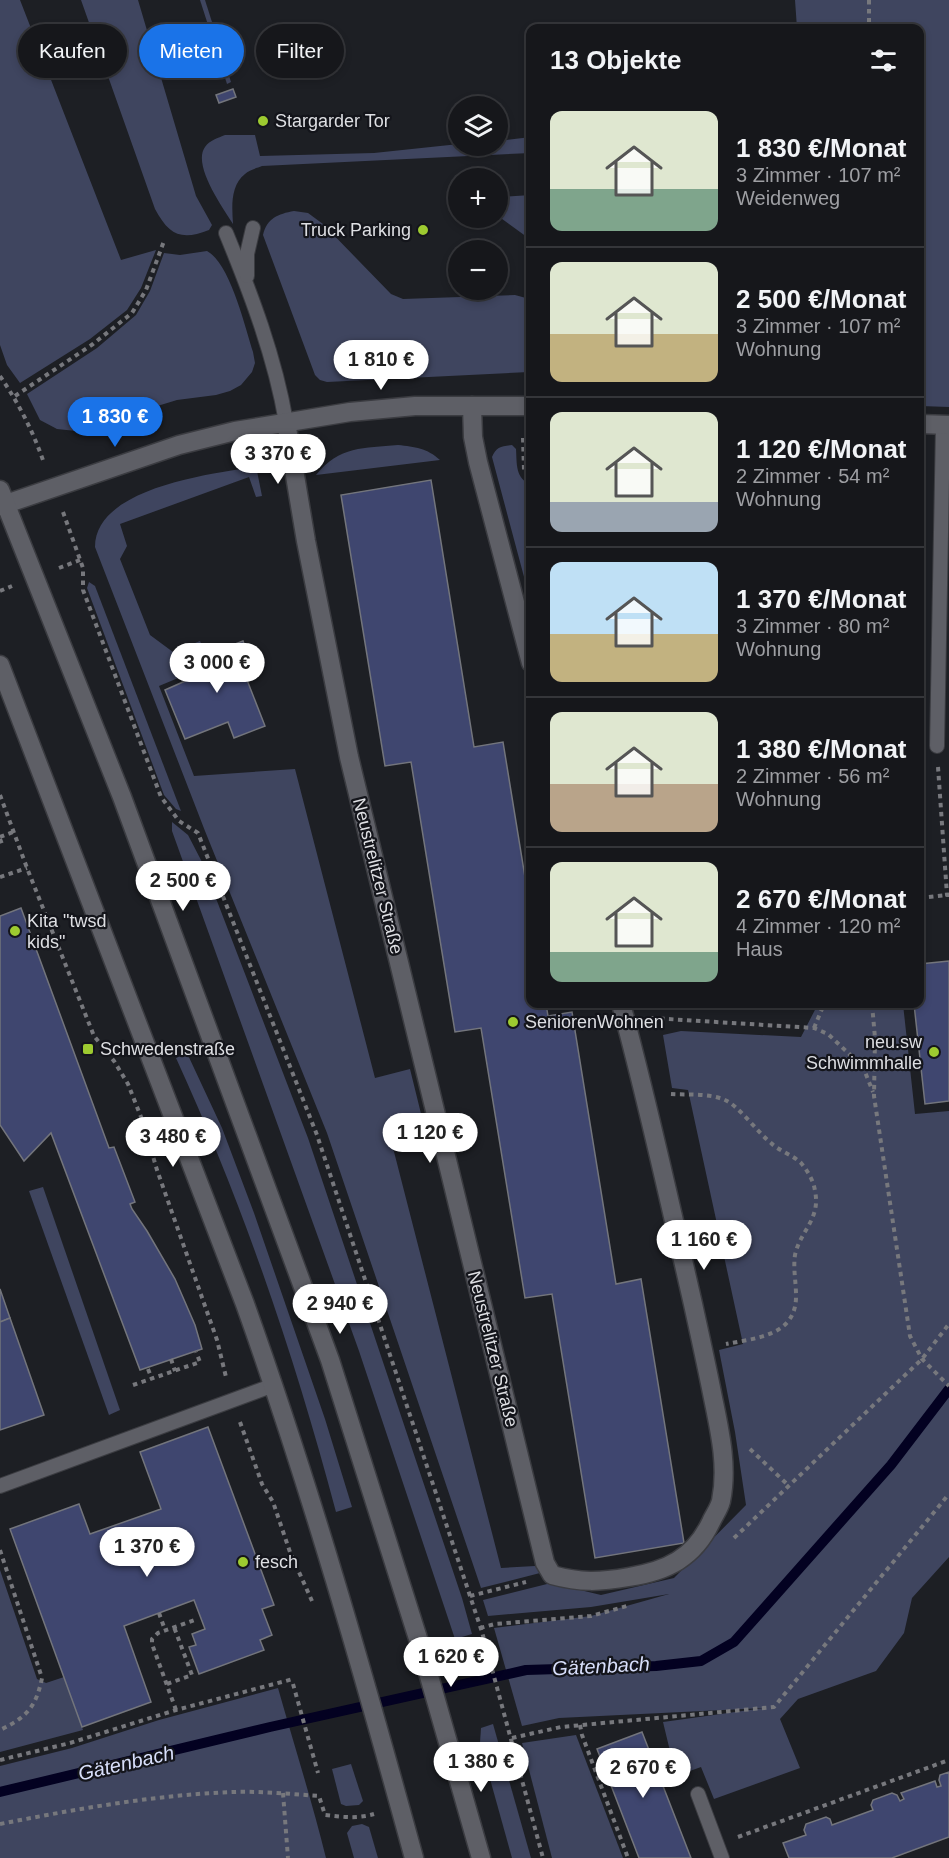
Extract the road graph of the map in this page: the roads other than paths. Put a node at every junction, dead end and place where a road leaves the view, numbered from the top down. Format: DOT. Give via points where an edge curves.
graph roads {
  1 [pos="254,228"];
  2 [pos="226,233"];
  3 [pos="247,282"];
  4 [pos="472,406"];
  5 [pos="526,406"];
  6 [pos="286,422"];
  7 [pos="924,424"];
  8 [pos="946,425"];
  9 [pos="2,500"];
  10 [pos="526,644"];
  11 [pos="0,665"];
  12 [pos="937,746"];
  13 [pos="622,1008"];
  14 [pos="274,1386"];
  15 [pos="0,1486"];
  16 [pos="698,1794"];
  17 [pos="414,1858"];
  18 [pos="481,1858"];
  19 [pos="722,1858"];
  1 -- 3 [label="lane" via="247,254"];
  2 -- 3 [label="lane"];
  3 -- 6 [label="lane" via="281,391"];
  4 -- 5 [label="street"];
  4 -- 6 [label="street" via="415,406"];
  4 -- 10 [label="street" via="478,462"];
  6 -- 9 [label="street" via="179,445"];
  6 -- 13 [label="street, Neustrelitzer Straße" via="349,757 545,1563 552,1575 575,1581 600,1582 646,1574 669,1567 687,1555 705,1535 720,1504 724,1478 722,1443 704,1349"];
  7 -- 8 [label="street"];
  8 -- 12 [label="lane"];
  9 -- 18 [label="street" via="122,797 330,1360 421,1648"];
  11 -- 14 [label="street"];
  14 -- 15 [label="lane"];
  14 -- 17 [label="street" via="360,1665"];
  16 -- 19 [label="lane"];
}
